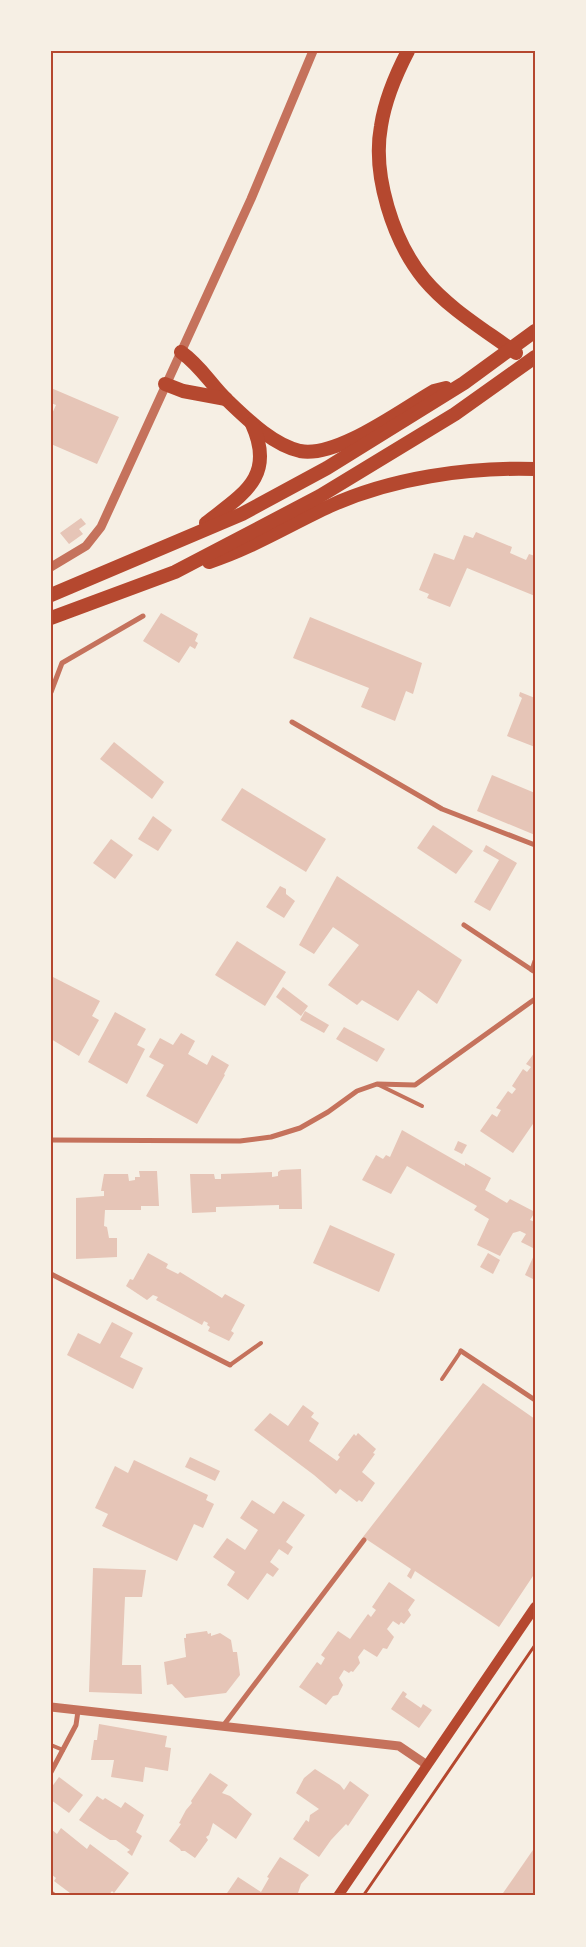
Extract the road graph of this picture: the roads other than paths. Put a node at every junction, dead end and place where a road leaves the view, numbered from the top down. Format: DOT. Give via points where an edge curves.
graph roads {
  1 [pos="312,51"];
  2 [pos="408,51"];
  3 [pos="535,331"];
  4 [pos="181,352"];
  5 [pos="535,357"];
  6 [pos="535,367"];
  7 [pos="464,383"];
  8 [pos="165,384"];
  9 [pos="226,399"];
  10 [pos="252,424"];
  11 [pos="535,469"];
  12 [pos="196,532"];
  13 [pos="51,567"];
  14 [pos="174,572"];
  15 [pos="51,595"];
  16 [pos="143,616"];
  17 [pos="51,618"];
  18 [pos="51,692"];
  19 [pos="292,722"];
  20 [pos="535,845"];
  21 [pos="464,925"];
  22 [pos="535,960"];
  23 [pos="533,971"];
  24 [pos="535,999"];
  25 [pos="377,1084"];
  26 [pos="422,1106"];
  27 [pos="51,1140"];
  28 [pos="51,1274"];
  29 [pos="260,1343"];
  30 [pos="461,1351"];
  31 [pos="230,1365"];
  32 [pos="442,1379"];
  33 [pos="535,1400"];
  34 [pos="364,1540"];
  35 [pos="535,1607"];
  36 [pos="51,1708"];
  37 [pos="78,1711"];
  38 [pos="223,1726"];
  39 [pos="51,1745"];
  40 [pos="63,1750"];
  41 [pos="427,1765"];
  42 [pos="51,1772"];
  43 [pos="51,1893"];
  44 [pos="55,1896"];
  45 [pos="338,1896"];
  1 -- 4 [label="street" via="251,199"];
  2 -- 6 [label="highway" via="389,93 380,127 384,192 393,224 407,255 424,280 448,303"];
  3 -- 7 [label="highway"];
  4 -- 8 [label="street"];
  4 -- 9 [label="highway" via="196,363"];
  5 -- 14 [label="highway" via="455,414 320,496"];
  7 -- 10 [label="highway" via="434,391 343,444 313,452 282,443"];
  7 -- 12 [label="highway" via="327,468 242,514"];
  8 -- 9 [label="highway"];
  8 -- 13 [label="street" via="101,527 86,546"];
  9 -- 10 [label="highway"];
  10 -- 12 [label="highway" via="260,442 261,462 253,482"];
  11 -- 14 [label="highway" via="444,474 389,486 332,506 241,552"];
  12 -- 15 [label="highway"];
  14 -- 17 [label="highway"];
  16 -- 18 [label="street" via="62,663"];
  19 -- 20 [label="street" via="442,809"];
  21 -- 23 [label="street"];
  22 -- 23 [label="street"];
  24 -- 25 [label="street" via="415,1085"];
  25 -- 26 [label="lane"];
  25 -- 27 [label="street" via="357,1091 300,1128 264,1138 240,1141"];
  28 -- 31 [label="street"];
  29 -- 31 [label="lane"];
  30 -- 32 [label="lane"];
  30 -- 33 [label="street"];
  34 -- 38 [label="street"];
  35 -- 41 [label="main road"];
  36 -- 37 [label="street"];
  37 -- 38 [label="street"];
  37 -- 40 [label="street" via="76,1724"];
  38 -- 41 [label="street" via="399,1746"];
  39 -- 40 [label="lane"];
  40 -- 42 [label="street"];
  41 -- 45 [label="main road"];
  43 -- 44 [label="street"];
}
